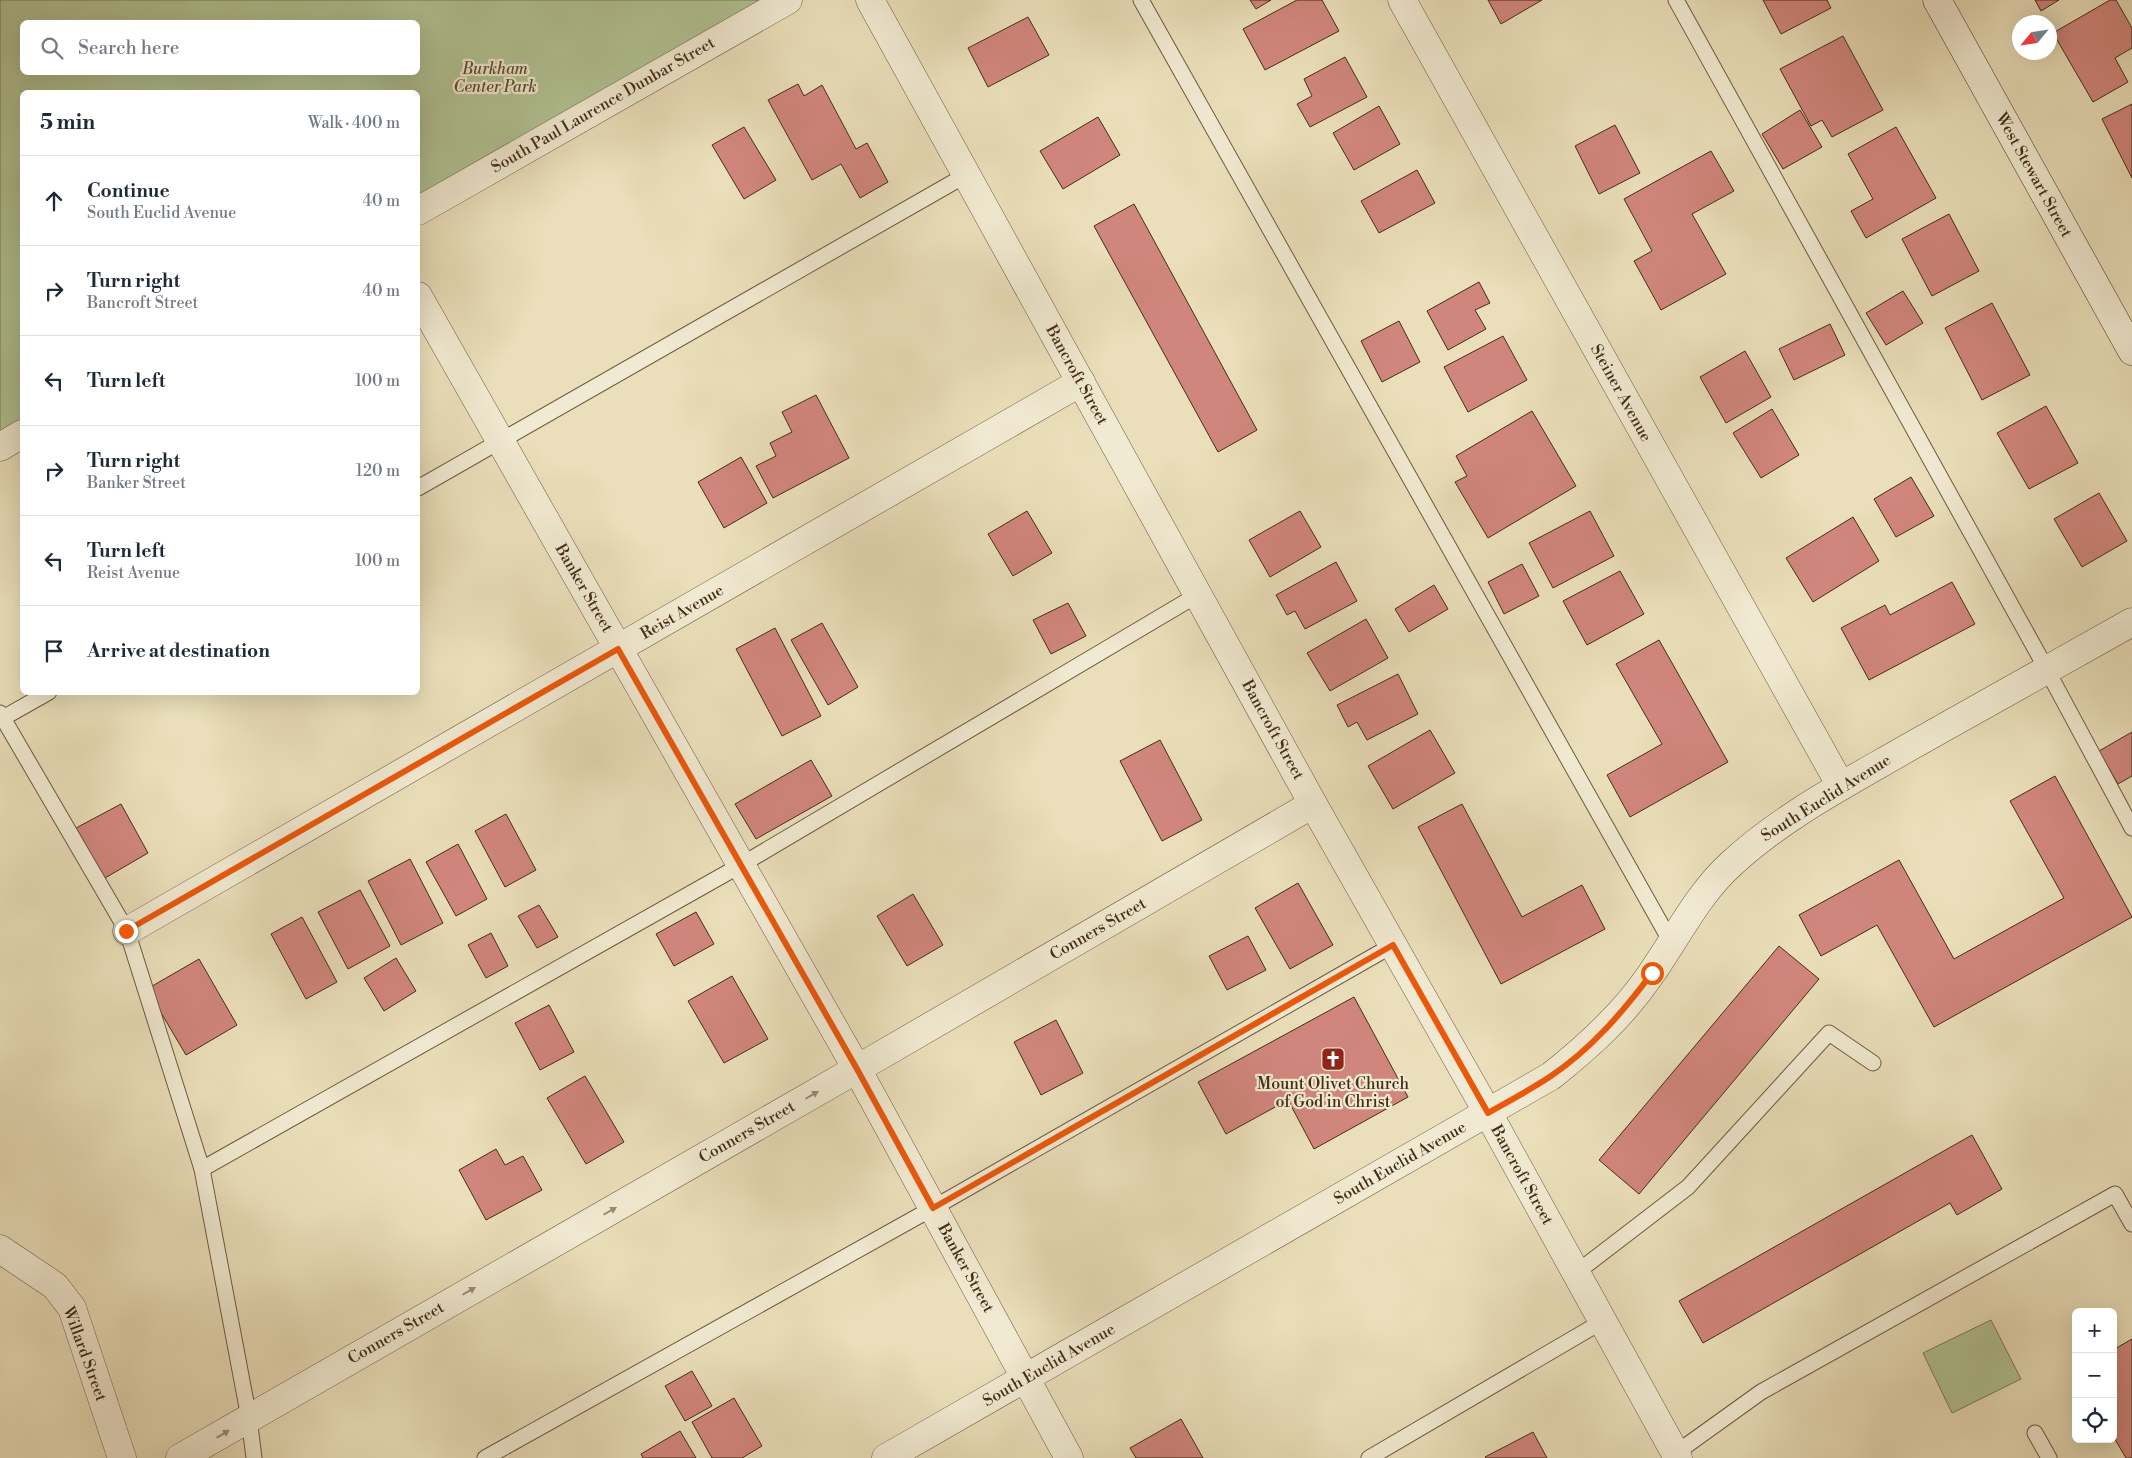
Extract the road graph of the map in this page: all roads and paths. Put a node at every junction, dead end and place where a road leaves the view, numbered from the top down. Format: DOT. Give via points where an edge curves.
graph roads {
  1 [pos="788,0"];
  2 [pos="870,0"];
  3 [pos="1141,0"];
  4 [pos="1402,0"];
  5 [pos="1676,0"];
  6 [pos="1937,0"];
  7 [pos="966,175"];
  8 [pos="420,210"];
  9 [pos="420,300"];
  10 [pos="2132,351"];
  11 [pos="1081,382"];
  12 [pos="20,435"];
  13 [pos="500,442"];
  14 [pos="0,447"];
  15 [pos="420,487"];
  16 [pos="1199,594"];
  17 [pos="2132,622"];
  18 [pos="618,649"];
  19 [pos="2047,670"];
  20 [pos="43,695"];
  21 [pos="2,715"];
  22 [pos="1840,786"];
  23 [pos="1313,804"];
  24 [pos="2132,828"];
  25 [pos="741,865"];
  26 [pos="126,931"];
  27 [pos="1671,942"];
  28 [pos="1393,945"];
  29 [pos="1873,1063"];
  30 [pos="857,1069"];
  31 [pos="1488,1113"];
  32 [pos="202,1170"];
  33 [pos="933,1208"];
  34 [pos="2132,1224"];
  35 [pos="0,1249"];
  36 [pos="1576,1273"];
  37 [pos="1603,1321"];
  38 [pos="1026,1378"];
  39 [pos="249,1418"];
  40 [pos="2035,1433"];
  41 [pos="1677,1456"];
  42 [pos="122,1458"];
  43 [pos="180,1458"];
  44 [pos="254,1458"];
  45 [pos="485,1458"];
  46 [pos="886,1458"];
  47 [pos="1069,1458"];
  48 [pos="1369,1458"];
  49 [pos="2049,1458"];
  1 -- 8 [label="street, South Paul Laurence Dunbar Street"];
  2 -- 7 [label="street, Bancroft Street"];
  3 -- 27 [label="lane"];
  4 -- 22 [label="street, Steiner Avenue"];
  5 -- 19 [label="lane"];
  6 -- 10 [label="street, West Stewart Street"];
  7 -- 11 [label="street, Bancroft Street"];
  7 -- 13 [label="lane"];
  9 -- 13 [label="street, Banker Street"];
  11 -- 16 [label="street, Bancroft Street"];
  11 -- 18 [label="street, Reist Avenue"];
  12 -- 14 [label="street"];
  13 -- 15 [label="lane"];
  13 -- 18 [label="street, Banker Street"];
  16 -- 23 [label="street, Bancroft Street"];
  16 -- 25 [label="lane"];
  17 -- 19 [label="street, South Euclid Avenue"];
  18 -- 25 [label="street, Banker Street"];
  18 -- 26 [label="street, Reist Avenue"];
  19 -- 22 [label="street, South Euclid Avenue"];
  19 -- 24 [label="lane"];
  20 -- 21 [label="lane"];
  21 -- 26 [label="lane"];
  22 -- 27 [label="street, South Euclid Avenue" via="1782,823 1735,860 1706,892"];
  23 -- 28 [label="street, Bancroft Street"];
  23 -- 30 [label="street, Conners Street"];
  25 -- 30 [label="street, Banker Street"];
  25 -- 32 [label="lane"];
  26 -- 32 [label="lane"];
  27 -- 31 [label="street, South Euclid Avenue" via="1641,988 1606,1029 1551,1076"];
  28 -- 31 [label="street, Bancroft Street"];
  28 -- 33 [label="lane"];
  29 -- 36 [label="lane" via="1829,1033 1688,1187"];
  30 -- 33 [label="street, Banker Street"];
  39 -- 30 [label="street, Conners Street, one-way"];
  31 -- 36 [label="street, Bancroft Street"];
  31 -- 38 [label="street, South Euclid Avenue"];
  32 -- 39 [label="lane"];
  33 -- 38 [label="street, Banker Street"];
  33 -- 45 [label="lane"];
  34 -- 41 [label="lane" via="2115,1194 1761,1392"];
  35 -- 42 [label="street, Willard Street" via="54,1286 72,1308"];
  36 -- 37 [label="street, Bancroft Street"];
  37 -- 41 [label="street, Bancroft Street"];
  37 -- 48 [label="lane"];
  38 -- 46 [label="street, South Euclid Avenue"];
  38 -- 47 [label="street, Banker Street"];
  43 -- 39 [label="street, Conners Street, one-way"];
  39 -- 44 [label="lane"];
  40 -- 49 [label="lane"];
}
